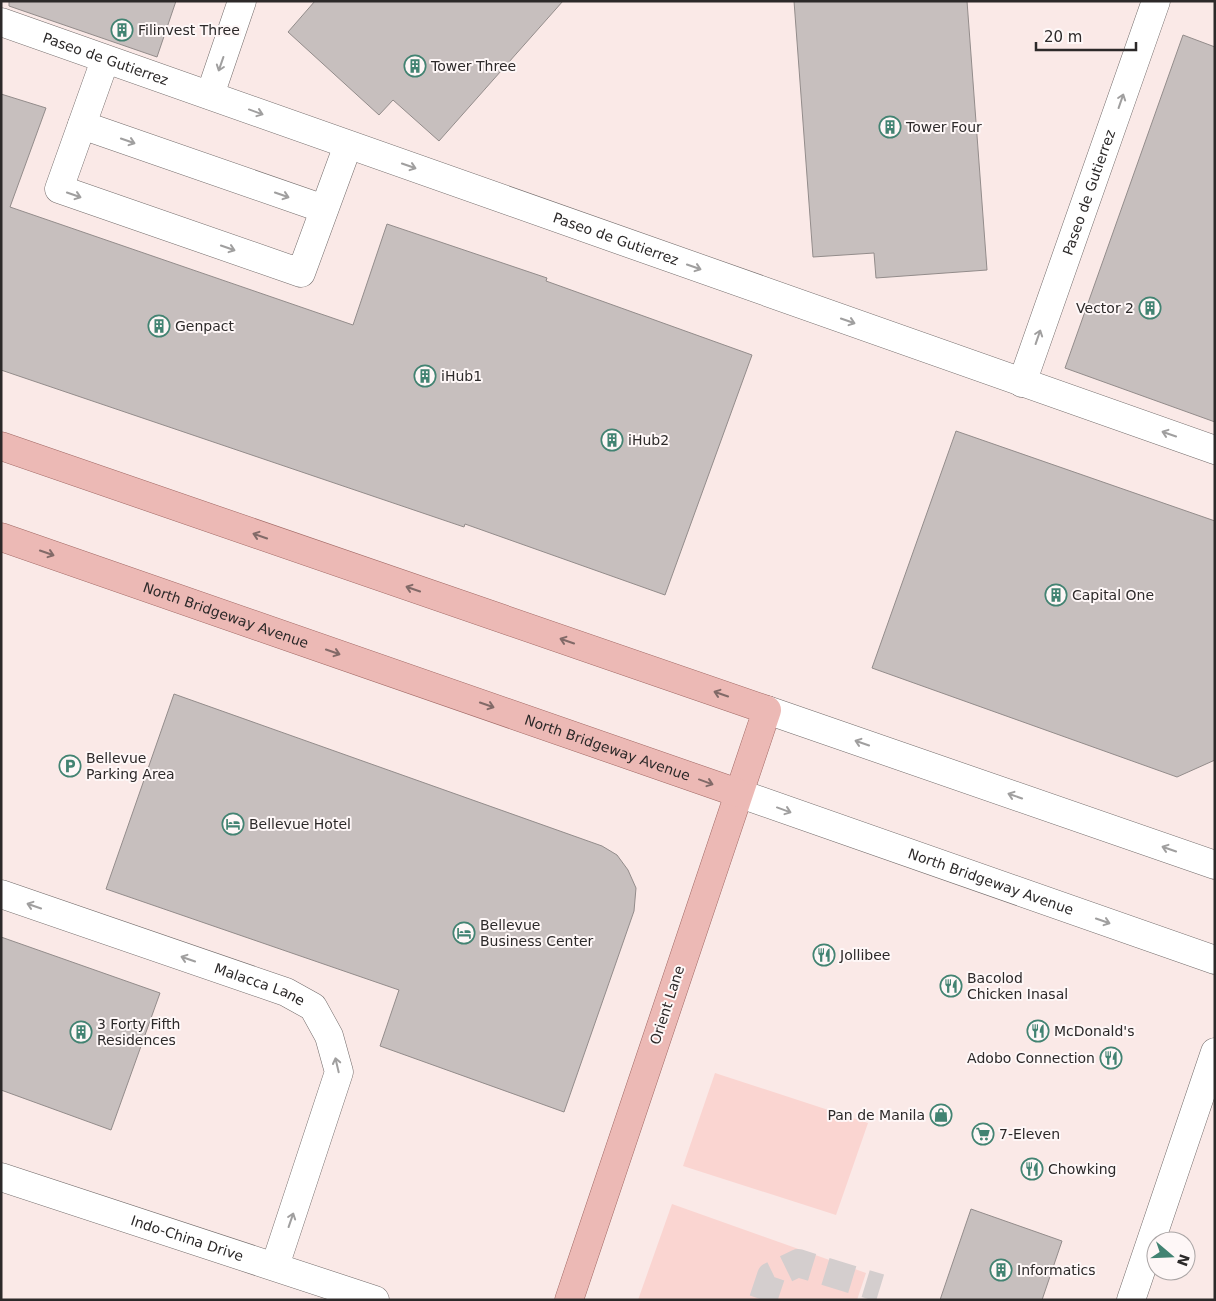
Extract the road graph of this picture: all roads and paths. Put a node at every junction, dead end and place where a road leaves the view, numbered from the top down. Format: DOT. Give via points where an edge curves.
graph roads {
  1 [pos="242,1"];
  2 [pos="1156,1"];
  3 [pos="1,22"];
  4 [pos="105,60"];
  5 [pos="210,96"];
  6 [pos="82,125"];
  7 [pos="348,145"];
  8 [pos="324,209"];
  9 [pos="1022,383"];
  10 [pos="1,446"];
  11 [pos="1215,450"];
  12 [pos="1,537"];
  13 [pos="767,710"];
  14 [pos="738,793"];
  15 [pos="1215,865"];
  16 [pos="1,894"];
  17 [pos="1215,960"];
  18 [pos="1215,1052"];
  19 [pos="1,1177"];
  20 [pos="276,1266"];
  21 [pos="375,1300"];
  22 [pos="569,1300"];
  23 [pos="1131,1300"];
  1 -- 5 [label="street, one-way"];
  9 -- 2 [label="street, Paseo de Gutierrez, one-way"];
  3 -- 4 [label="street, Paseo de Gutierrez"];
  4 -- 5 [label="street, Paseo de Gutierrez"];
  4 -- 6 [label="street"];
  5 -- 7 [label="street, Paseo de Gutierrez, one-way"];
  6 -- 8 [label="street, one-way"];
  6 -- 8 [label="street, one-way" via="58,189 301,273"];
  7 -- 8 [label="street"];
  7 -- 9 [label="street, Paseo de Gutierrez, one-way"];
  11 -- 9 [label="street, Paseo de Gutierrez, one-way"];
  13 -- 10 [label="main road, one-way"];
  12 -- 14 [label="main road, North Bridgeway Avenue, one-way"];
  13 -- 14 [label="main road, Orient Lane"];
  15 -- 13 [label="street, one-way"];
  14 -- 17 [label="street, North Bridgeway Avenue, one-way"];
  14 -- 22 [label="main road, Orient Lane"];
  20 -- 16 [label="street, Malacca Lane, one-way" via="339,1072 329,1036 313,1007 286,992"];
  18 -- 23 [label="street"];
  19 -- 20 [label="street, Indo-China Drive"];
  20 -- 21 [label="street, Indo-China Drive"];
}
